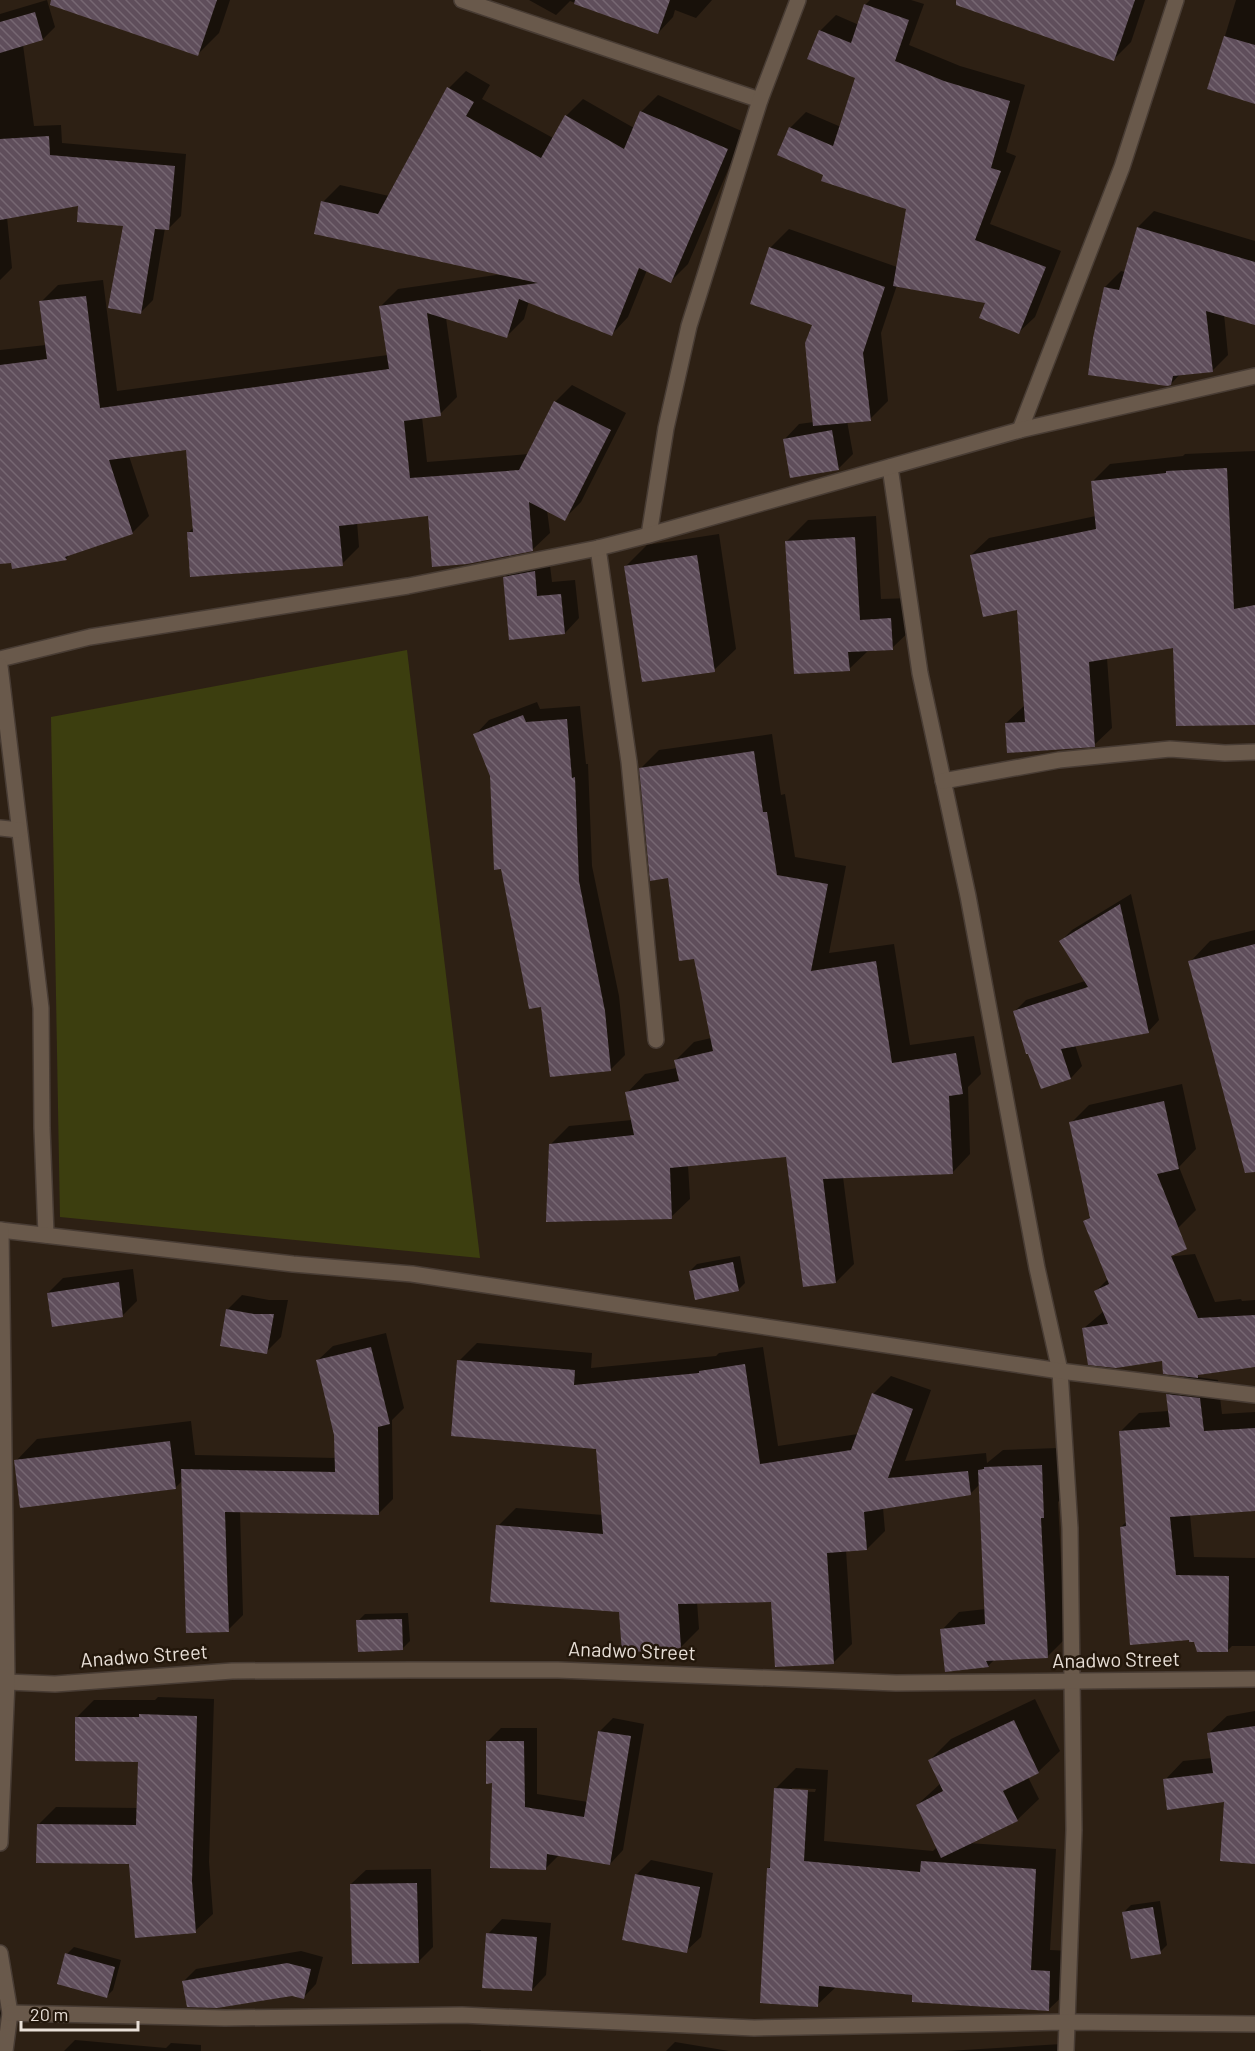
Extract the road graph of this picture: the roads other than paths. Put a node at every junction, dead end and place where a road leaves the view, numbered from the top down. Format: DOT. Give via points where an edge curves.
graph roads {
  1 [pos="462,0"];
  2 [pos="798,0"];
  3 [pos="1176,0"];
  4 [pos="760,100"];
  5 [pos="1255,376"];
  6 [pos="1020,430"];
  7 [pos="890,467"];
  8 [pos="649,535"];
  9 [pos="598,548"];
  10 [pos="0,659"];
  11 [pos="0,666"];
  12 [pos="1255,752"];
  13 [pos="944,781"];
  14 [pos="0,828"];
  15 [pos="19,830"];
  16 [pos="656,1040"];
  17 [pos="0,1230"];
  18 [pos="46,1235"];
  19 [pos="1060,1371"];
  20 [pos="1255,1395"];
  21 [pos="2,1526"];
  22 [pos="1255,1679"];
  23 [pos="1071,1681"];
  24 [pos="7,1683"];
  25 [pos="0,1844"];
  26 [pos="0,1953"];
  27 [pos="10,2013"];
  28 [pos="1066,2022"];
  29 [pos="1255,2024"];
  30 [pos="5,2051"];
  31 [pos="1066,2051"];
  1 -- 4 [label="street"];
  2 -- 4 [label="street"];
  3 -- 6 [label="street" via="1122,167"];
  4 -- 8 [label="street" via="689,326 666,428"];
  5 -- 6 [label="street"];
  6 -- 7 [label="street"];
  7 -- 8 [label="street"];
  7 -- 13 [label="street" via="920,673"];
  8 -- 9 [label="street"];
  9 -- 10 [label="street" via="408,586 90,637"];
  9 -- 16 [label="street" via="629,762"];
  11 -- 15 [label="street"];
  12 -- 13 [label="street" via="1170,750 1070,759"];
  13 -- 19 [label="street"];
  14 -- 15 [label="street"];
  15 -- 18 [label="street" via="41,1008"];
  17 -- 18 [label="street"];
  17 -- 21 [label="street"];
  18 -- 19 [label="street" via="412,1274"];
  19 -- 20 [label="street"];
  19 -- 23 [label="street" via="1070,1528"];
  21 -- 24 [label="street"];
  22 -- 23 [label="street, Anadwo Street"];
  23 -- 24 [label="street, Anadwo Street" via="896,1683 558,1670 399,1670 232,1671 55,1684"];
  23 -- 28 [label="street" via="1074,1830"];
  24 -- 25 [label="street"];
  26 -- 27 [label="street"];
  27 -- 28 [label="street" via="225,2018 462,2015 754,2028"];
  27 -- 30 [label="street"];
  28 -- 29 [label="street"];
  28 -- 31 [label="street"];
}
